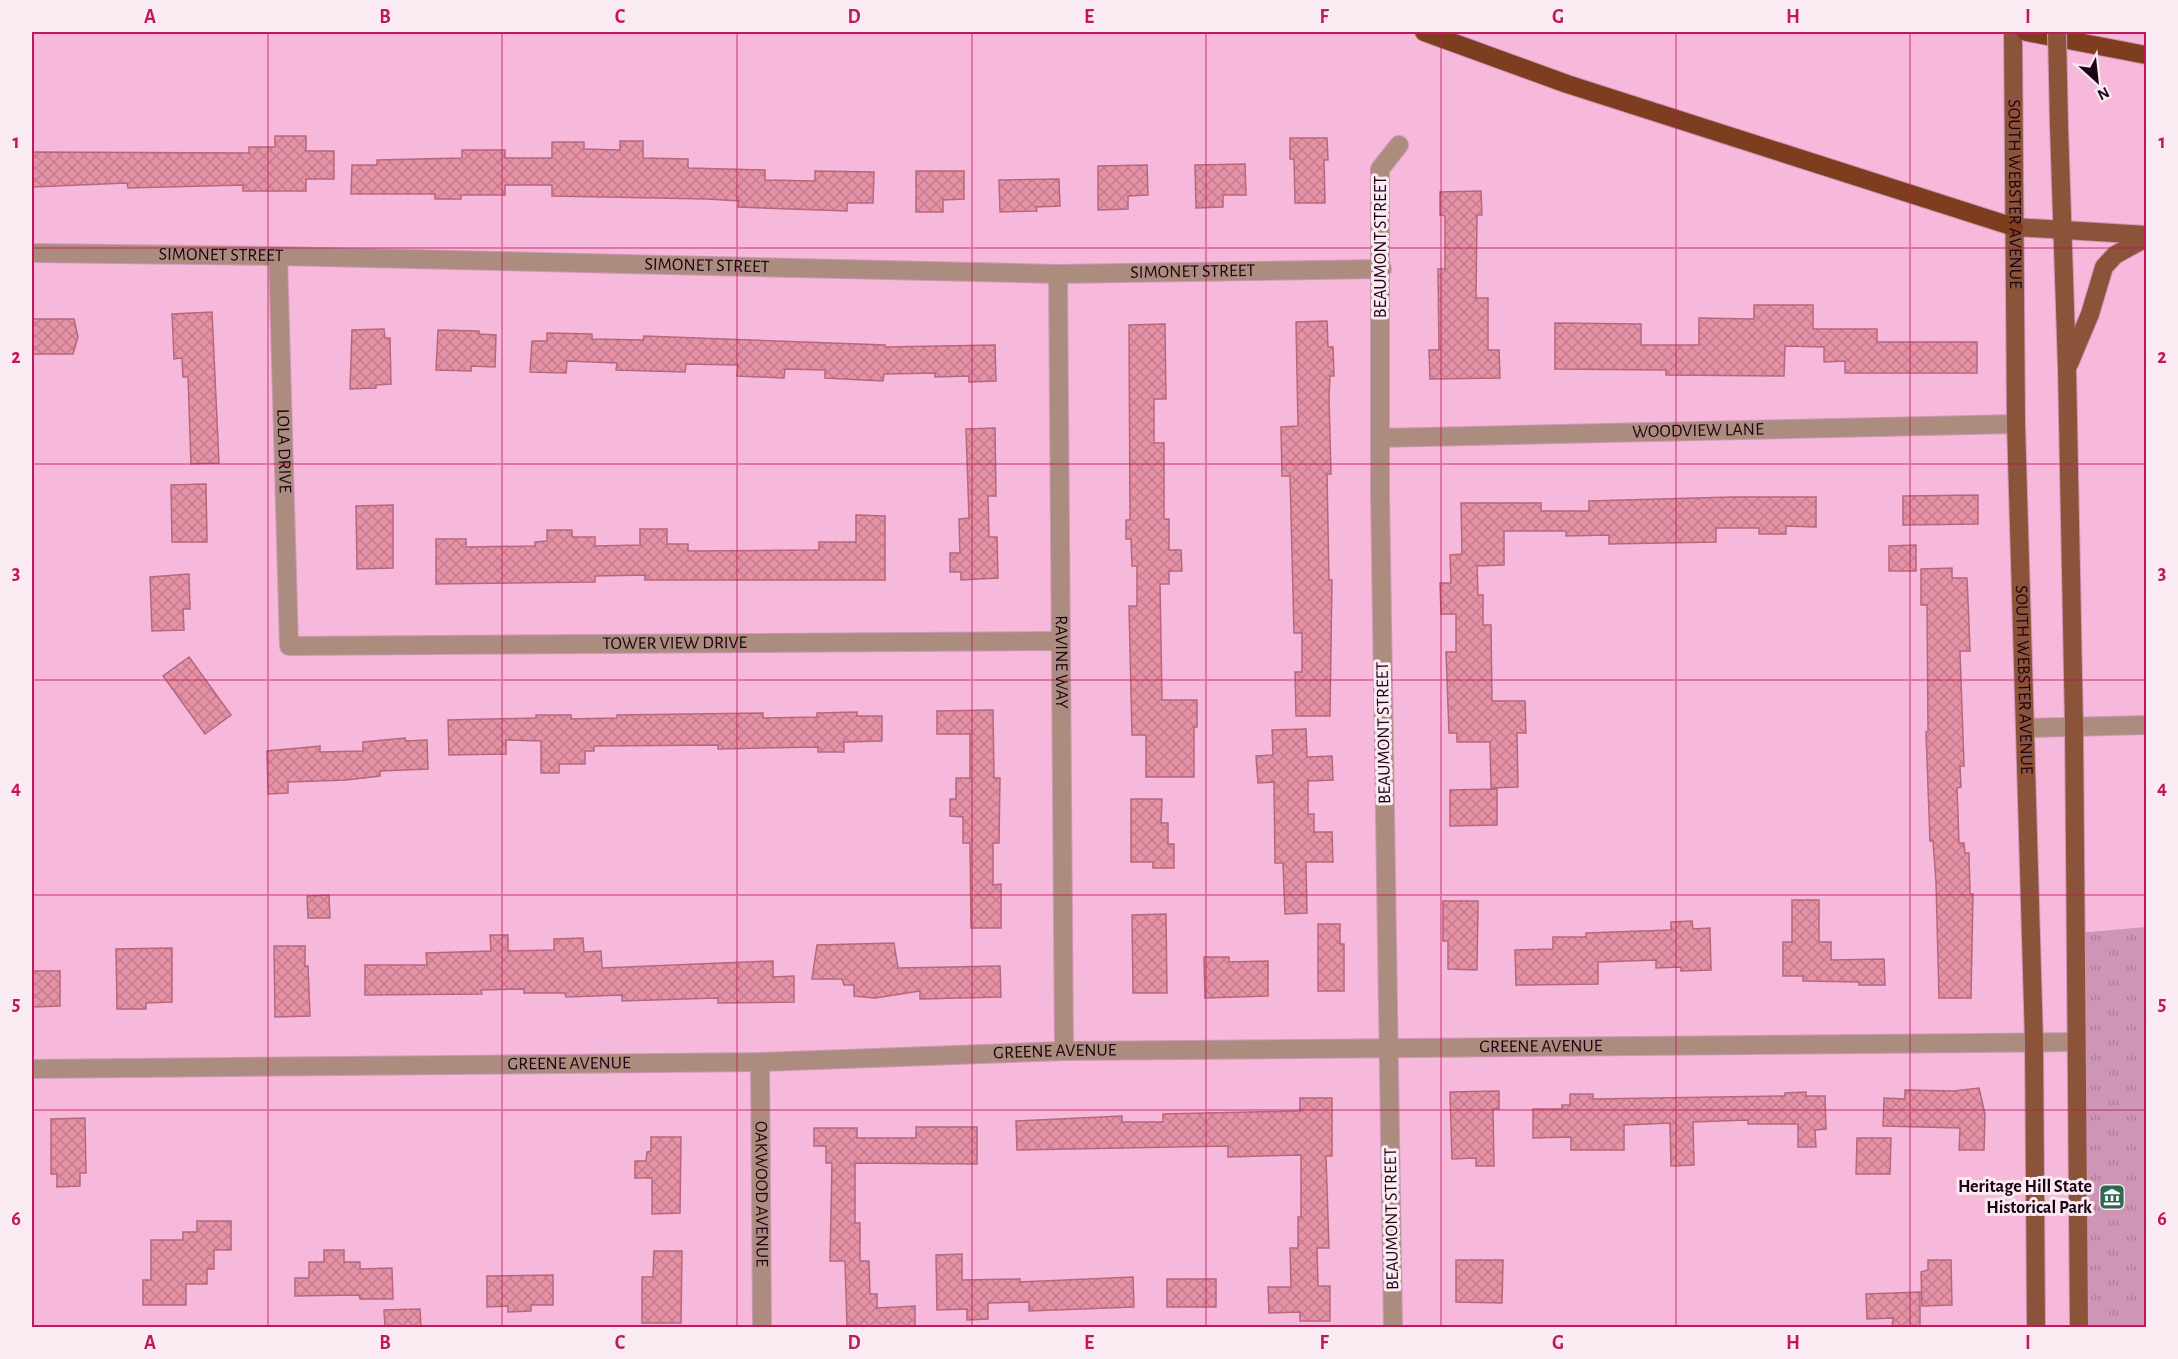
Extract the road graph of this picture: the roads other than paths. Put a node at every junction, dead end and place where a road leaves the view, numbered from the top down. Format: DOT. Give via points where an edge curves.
graph roads {
  1 [pos="1424,32"];
  2 [pos="2013,32"];
  3 [pos="2026,32"];
  4 [pos="2057,32"];
  5 [pos="2146,55"];
  6 [pos="1399,145"];
  7 [pos="2014,227"];
  8 [pos="2061,232"];
  9 [pos="2146,237"];
  10 [pos="32,253"];
  11 [pos="278,256"];
  12 [pos="1382,269"];
  13 [pos="1058,274"];
  14 [pos="2067,368"];
  15 [pos="2016,424"];
  16 [pos="1380,438"];
  17 [pos="1061,641"];
  18 [pos="289,646"];
  19 [pos="2146,725"];
  20 [pos="2074,726"];
  21 [pos="2027,728"];
  22 [pos="2034,1041"];
  23 [pos="2077,1042"];
  24 [pos="1389,1047"];
  25 [pos="1064,1051"];
  26 [pos="760,1062"];
  27 [pos="32,1069"];
  28 [pos="762,1328"];
  29 [pos="1393,1328"];
  30 [pos="2036,1328"];
  31 [pos="2079,1328"];
  1 -- 7 [label="highway" via="1567,84"];
  2 -- 7 [label="main road, SOUTH WEBSTER AVENUE"];
  3 -- 5 [label="highway"];
  4 -- 8 [label="main road, bridge"];
  6 -- 12 [label="street, BEAUMONT STREET" via="1380,169"];
  7 -- 8 [label="main road"];
  7 -- 15 [label="main road, SOUTH WEBSTER AVENUE"];
  8 -- 9 [label="main road"];
  8 -- 14 [label="main road"];
  9 -- 14 [label="main road" via="2115,255 2104,267 2090,314"];
  10 -- 11 [label="street, SIMONET STREET"];
  11 -- 13 [label="street, SIMONET STREET"];
  11 -- 18 [label="street, LOLA DRIVE"];
  12 -- 13 [label="street, SIMONET STREET"];
  12 -- 16 [label="street, BEAUMONT STREET"];
  13 -- 17 [label="street, RAVINE WAY"];
  14 -- 20 [label="main road"];
  15 -- 16 [label="street, WOODVIEW LANE"];
  15 -- 21 [label="main road, SOUTH WEBSTER AVENUE"];
  16 -- 24 [label="street, BEAUMONT STREET"];
  17 -- 18 [label="street, TOWER VIEW DRIVE"];
  17 -- 25 [label="street, RAVINE WAY"];
  19 -- 20 [label="street"];
  20 -- 21 [label="street"];
  20 -- 23 [label="main road"];
  21 -- 22 [label="main road, SOUTH WEBSTER AVENUE"];
  22 -- 23 [label="street, GREENE AVENUE"];
  22 -- 24 [label="street, GREENE AVENUE"];
  22 -- 30 [label="main road, SOUTH WEBSTER AVENUE"];
  23 -- 31 [label="main road"];
  24 -- 25 [label="street, GREENE AVENUE"];
  24 -- 29 [label="street, BEAUMONT STREET"];
  25 -- 26 [label="street, GREENE AVENUE"];
  26 -- 27 [label="street, GREENE AVENUE"];
  26 -- 28 [label="street, OAKWOOD AVENUE"];
}
